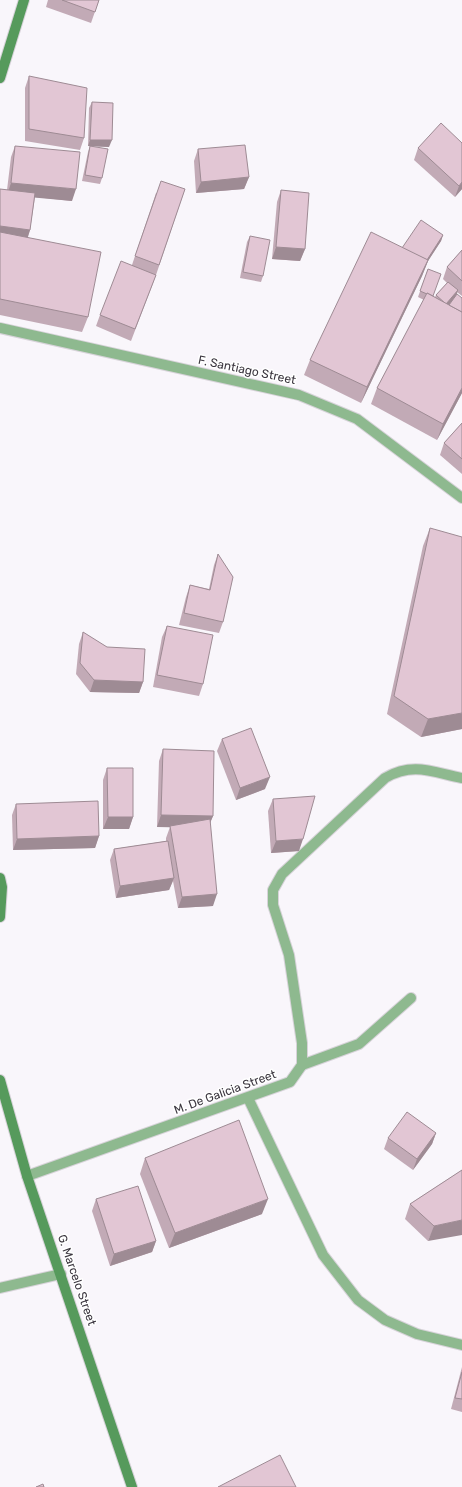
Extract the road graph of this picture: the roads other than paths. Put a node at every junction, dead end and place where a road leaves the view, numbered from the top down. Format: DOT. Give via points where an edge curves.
graph roads {
  1 [pos="24,0"];
  2 [pos="0,78"];
  3 [pos="0,328"];
  4 [pos="462,498"];
  5 [pos="462,778"];
  6 [pos="0,878"];
  7 [pos="0,916"];
  8 [pos="411,998"];
  9 [pos="302,1065"];
  10 [pos="0,1080"];
  11 [pos="248,1098"];
  12 [pos="27,1176"];
  13 [pos="61,1274"];
  14 [pos="0,1288"];
  15 [pos="462,1345"];
  16 [pos="132,1487"];
  1 -- 2 [label="street"];
  3 -- 4 [label="street, F. Santiago Street" via="299,395 357,419"];
  5 -- 9 [label="street" via="412,768 391,774 282,874 273,890 273,905 289,955 302,1043"];
  6 -- 7 [label="street"];
  8 -- 9 [label="street" via="359,1044"];
  9 -- 11 [label="street, M. De Galicia Street" via="290,1082"];
  10 -- 12 [label="street, G. Marcelo Street"];
  11 -- 12 [label="street, M. De Galicia Street"];
  11 -- 15 [label="street" via="323,1255 358,1300 392,1323 417,1334"];
  12 -- 13 [label="street, G. Marcelo Street"];
  13 -- 14 [label="street"];
  13 -- 16 [label="street, G. Marcelo Street"];
}
